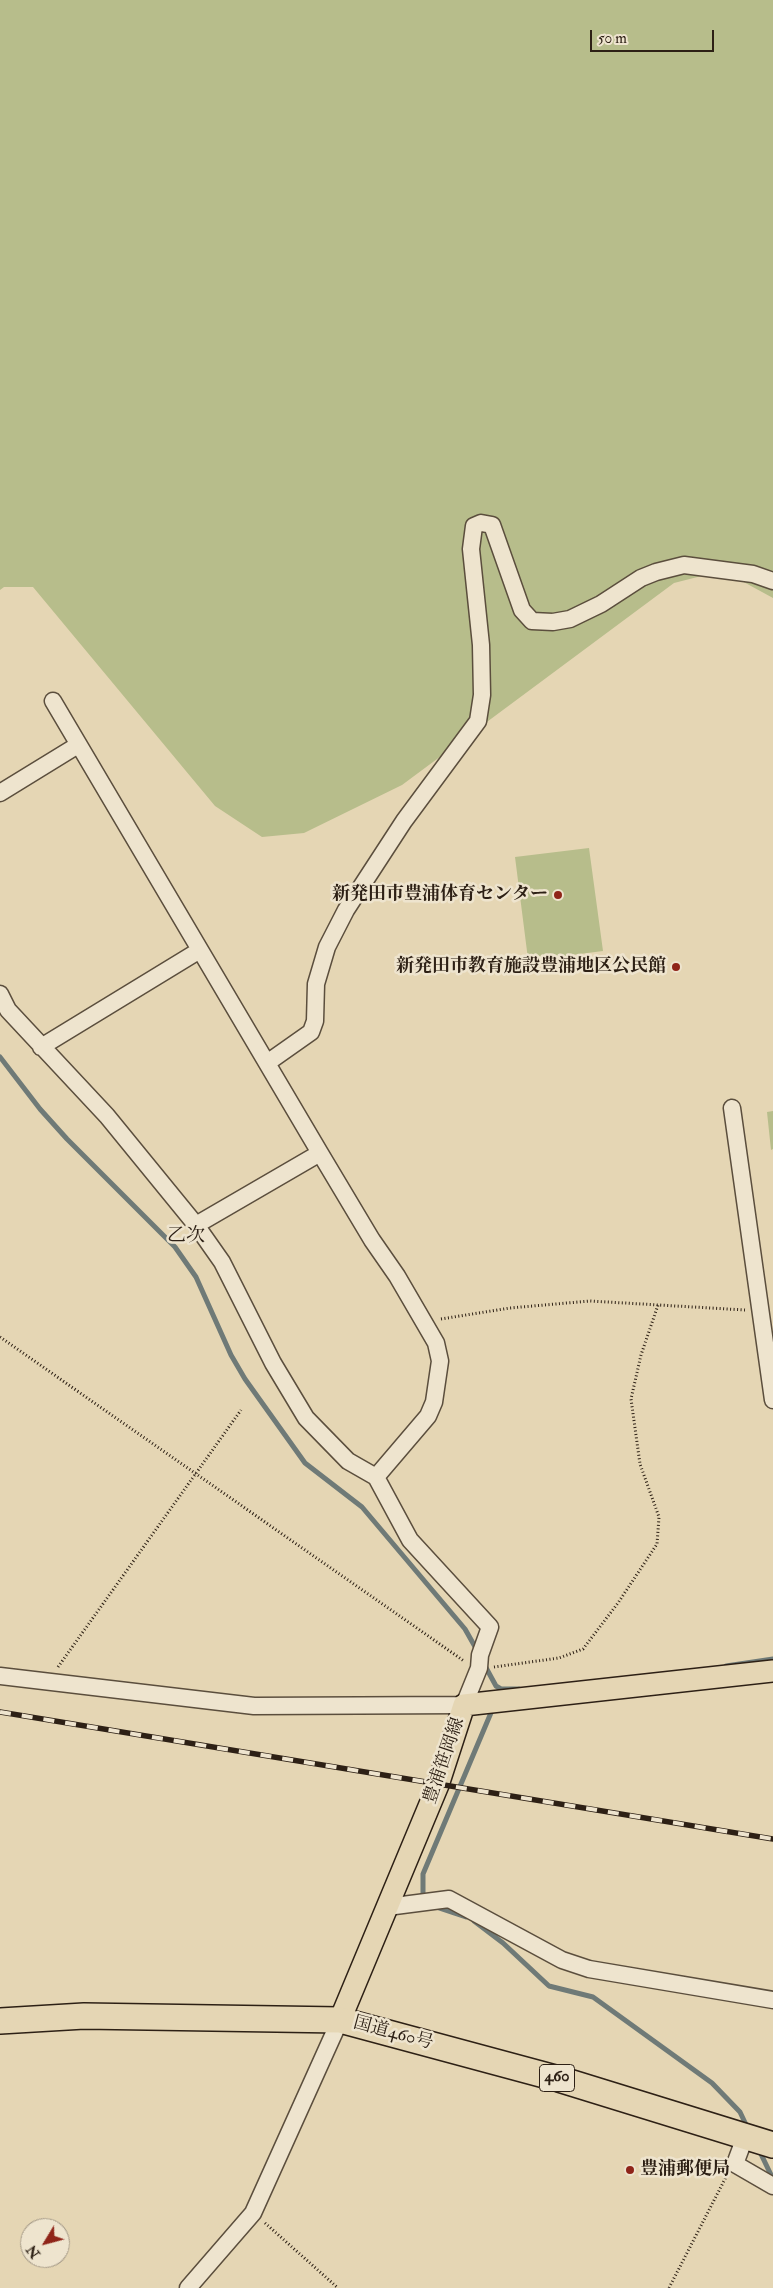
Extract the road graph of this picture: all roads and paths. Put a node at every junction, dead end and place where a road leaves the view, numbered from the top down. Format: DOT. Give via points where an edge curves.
graph roads {
  1 [pos="773,581"];
  2 [pos="53,701"];
  3 [pos="78,745"];
  4 [pos="0,793"];
  5 [pos="200,950"];
  6 [pos="0,994"];
  7 [pos="42,1047"];
  8 [pos="267,1063"];
  9 [pos="732,1108"];
  10 [pos="320,1153"];
  11 [pos="196,1225"];
  12 [pos="658,1305"];
  13 [pos="761,1310"];
  14 [pos="424,1322"];
  15 [pos="0,1337"];
  16 [pos="773,1400"];
  17 [pos="241,1410"];
  18 [pos="196,1474"];
  19 [pos="376,1477"];
  20 [pos="479,1668"];
  21 [pos="773,1671"];
  22 [pos="0,1676"];
  23 [pos="49,1682"];
  24 [pos="464,1705"];
  25 [pos="386,1907"];
  26 [pos="773,2000"];
  27 [pos="340,2020"];
  28 [pos="0,2021"];
  29 [pos="746,2137"];
  30 [pos="773,2145"];
  31 [pos="734,2164"];
  32 [pos="773,2186"];
  33 [pos="253,2213"];
  34 [pos="188,2288"];
  35 [pos="338,2288"];
  36 [pos="669,2288"];
  1 -- 8 [label="street" via="753,574 684,566 641,578 601,604 570,619 532,621 522,610 492,525 482,523 474,526 471,549 481,645 482,695 478,721 404,821 346,910 327,948 316,984 315,1021 311,1032"];
  2 -- 3 [label="street"];
  3 -- 4 [label="street"];
  3 -- 5 [label="street"];
  5 -- 7 [label="street"];
  5 -- 8 [label="street"];
  6 -- 7 [label="street" via="8,1010"];
  7 -- 11 [label="street" via="107,1116"];
  8 -- 10 [label="street"];
  9 -- 13 [label="street"];
  10 -- 11 [label="street"];
  10 -- 14 [label="street"];
  11 -- 19 [label="street" via="222,1262 274,1364 306,1418 348,1461"];
  12 -- 13 [label="path"];
  12 -- 14 [label="path" via="590,1301 510,1308"];
  12 -- 20 [label="path" via="641,1355 631,1399 640,1464 659,1517 657,1544 583,1649 559,1658"];
  13 -- 16 [label="street"];
  14 -- 19 [label="street" via="436,1343 440,1361 434,1402 428,1416"];
  15 -- 18 [label="path"];
  17 -- 18 [label="path"];
  18 -- 20 [label="path" via="458,1658"];
  18 -- 23 [label="path"];
  19 -- 20 [label="street" via="410,1540 490,1627"];
  20 -- 24 [label="street"];
  21 -- 24 [label="main road, 豊浦笹岡線"];
  22 -- 23 [label="street"];
  23 -- 24 [label="street" via="254,1706"];
  24 -- 25 [label="main road, 豊浦笹岡線" via="438,1785"];
  25 -- 26 [label="street" via="449,1899 562,1960 589,1969"];
  25 -- 27 [label="main road, 豊浦笹岡線"];
  27 -- 28 [label="highway, 国道460号 / 460" via="84,2016"];
  27 -- 29 [label="highway, 国道460号 / 460" via="559,2079"];
  27 -- 33 [label="street"];
  29 -- 30 [label="highway, 国道460号 / 460"];
  29 -- 31 [label="street"];
  31 -- 32 [label="street"];
  31 -- 36 [label="path"];
  33 -- 34 [label="street"];
  33 -- 35 [label="path"];
}
